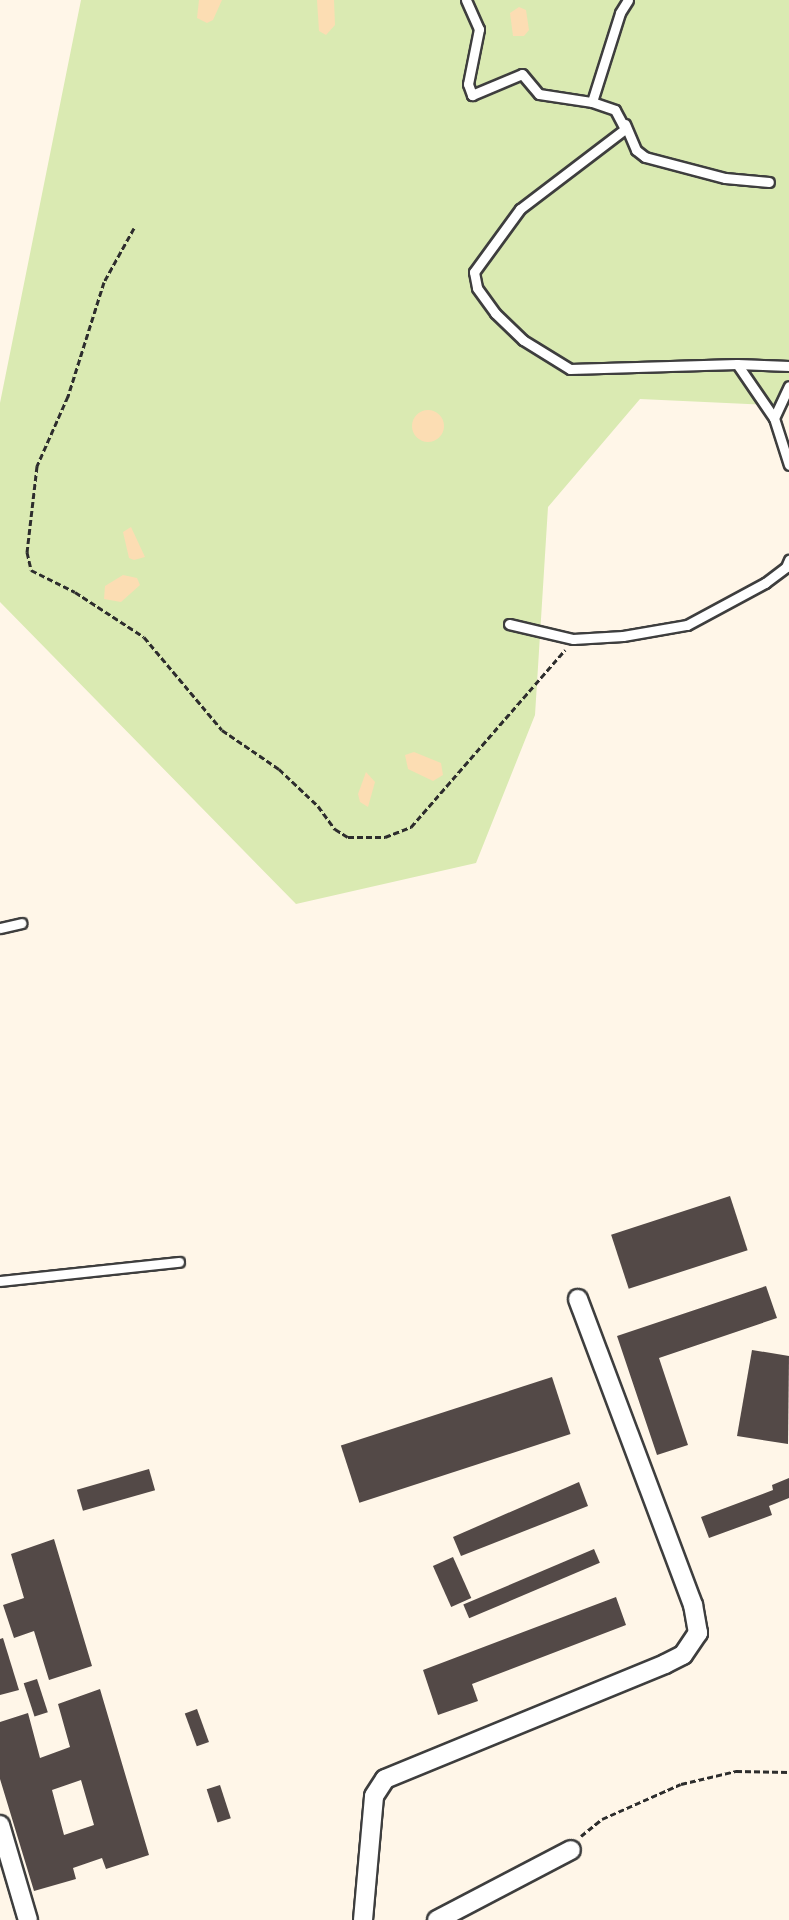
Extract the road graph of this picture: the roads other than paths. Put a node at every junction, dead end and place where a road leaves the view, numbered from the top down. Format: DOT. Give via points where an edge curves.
graph roads {
  1 [pos="466,0"];
  2 [pos="628,0"];
  3 [pos="592,102"];
  4 [pos="624,121"];
  5 [pos="770,182"];
  6 [pos="737,364"];
  7 [pos="789,366"];
  8 [pos="789,386"];
  9 [pos="774,418"];
  10 [pos="789,465"];
  11 [pos="789,560"];
  12 [pos="509,624"];
  13 [pos="21,923"];
  14 [pos="0,928"];
  15 [pos="179,1262"];
  16 [pos="0,1281"];
  17 [pos="578,1299"];
  18 [pos="0,1825"];
  19 [pos="572,1850"];
  20 [pos="28,1920"];
  21 [pos="363,1920"];
  22 [pos="437,1920"];
  1 -- 3 [label="lane" via="479,29 468,84 472,95 522,74 539,94"];
  2 -- 3 [label="lane" via="620,12"];
  3 -- 4 [label="lane" via="615,110"];
  4 -- 5 [label="lane" via="636,150 645,157 693,171"];
  4 -- 6 [label="lane" via="625,129 618,136 520,209 474,272 477,288 495,313 523,340 570,369"];
  6 -- 7 [label="lane"];
  6 -- 9 [label="lane"];
  8 -- 9 [label="lane"];
  9 -- 10 [label="lane"];
  11 -- 12 [label="lane" via="765,583 687,625 623,636 573,639"];
  13 -- 14 [label="lane"];
  15 -- 16 [label="lane"];
  17 -- 21 [label="street" via="693,1605 698,1633 683,1655 665,1664 385,1779 374,1796"];
  18 -- 20 [label="street"];
  19 -- 22 [label="street"];
}
